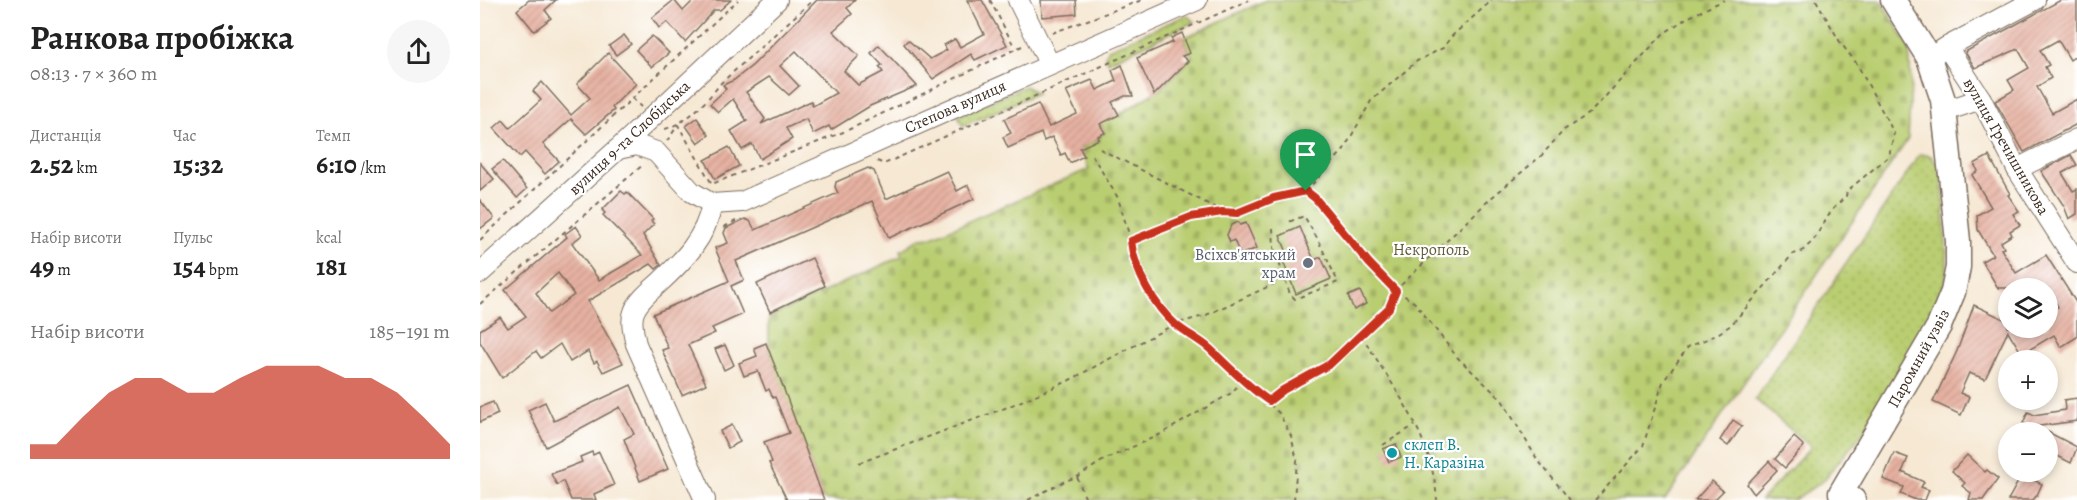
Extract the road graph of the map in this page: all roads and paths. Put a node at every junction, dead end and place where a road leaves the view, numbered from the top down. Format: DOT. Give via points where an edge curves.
graph roads {
  1 [pos="738,0"];
  2 [pos="777,0"];
  3 [pos="813,0"];
  4 [pos="990,0"];
  5 [pos="1018,0"];
  6 [pos="1142,0"];
  7 [pos="1197,0"];
  8 [pos="1249,0"];
  9 [pos="1492,0"];
  10 [pos="1724,0"];
  11 [pos="1816,0"];
  12 [pos="1893,0"];
  13 [pos="2035,0"];
  14 [pos="1037,39"];
  15 [pos="1015,49"];
  16 [pos="1938,53"];
  17 [pos="1049,63"];
  18 [pos="1981,99"];
  19 [pos="1946,119"];
  20 [pos="678,125"];
  21 [pos="2077,139"];
  22 [pos="664,144"];
  23 [pos="618,149"];
  24 [pos="1100,149"];
  25 [pos="1092,155"];
  26 [pos="873,160"];
  27 [pos="644,163"];
  28 [pos="2017,169"];
  29 [pos="1306,191"];
  30 [pos="1222,212"];
  31 [pos="710,213"];
  32 [pos="745,216"];
  33 [pos="1286,223"];
  34 [pos="1273,228"];
  35 [pos="480,240"];
  36 [pos="1131,241"];
  37 [pos="2077,263"];
  38 [pos="480,273"];
  39 [pos="1285,279"];
  40 [pos="1396,291"];
  41 [pos="480,304"];
  42 [pos="1175,324"];
  43 [pos="1361,336"];
  44 [pos="1241,380"];
  45 [pos="1269,401"];
  46 [pos="1415,425"];
  47 [pos="1383,445"];
  48 [pos="859,463"];
  49 [pos="1077,477"];
  50 [pos="1844,498"];
  51 [pos="705,500"];
  52 [pos="1028,500"];
  53 [pos="1086,500"];
  54 [pos="1294,500"];
  55 [pos="1437,500"];
  56 [pos="1570,500"];
  57 [pos="1595,500"];
  1 -- 35 [label="path"];
  2 -- 23 [label="street, вулиця 9-та Слобідська"];
  3 -- 20 [label="path"];
  4 -- 15 [label="path"];
  5 -- 14 [label="street"];
  6 -- 14 [label="path"];
  7 -- 17 [label="street, Степова вулиця"];
  8 -- 26 [label="path" via="884,164"];
  9 -- 29 [label="path" via="1443,48 1417,61 1371,101 1343,151"];
  10 -- 40 [label="path" via="1663,34 1590,113 1564,130"];
  11 -- 57 [label="path" via="1888,119 1894,133 1889,156 1847,190 1813,241 1801,252 1792,254 1731,325 1688,347 1663,382 1643,446"];
  12 -- 16 [label="main road, вулиця Гречишникова"];
  13 -- 16 [label="street"];
  14 -- 15 [label="path"];
  14 -- 17 [label="street"];
  15 -- 20 [label="path" via="846,131 712,184"];
  16 -- 18 [label="street, вулиця Гречишникова"];
  16 -- 19 [label="main road, вулиця Гречишникова"];
  17 -- 31 [label="street, Степова вулиця"];
  18 -- 19 [label="street"];
  18 -- 28 [label="street, вулиця Гречишникова"];
  19 -- 50 [label="main road, Паромний узвіз" via="1958,241 1953,292 1939,326"];
  20 -- 22 [label="path"];
  21 -- 28 [label="street"];
  23 -- 31 [label="street" via="637,145 652,150"];
  23 -- 38 [label="street, вулиця 9-та Слобідська"];
  24 -- 30 [label="path"];
  25 -- 36 [label="path" via="1118,198"];
  27 -- 41 [label="path"];
  28 -- 37 [label="street, вулиця Гречишникова"];
  29 -- 30 [label="path" via="1274,198 1237,213"];
  29 -- 40 [label="path"];
  30 -- 36 [label="path" via="1191,217"];
  31 -- 32 [label="path" via="723,227"];
  31 -- 51 [label="street" via="683,261 634,311 632,328"];
  33 -- 39 [label="path" via="1304,216 1338,282 1295,299"];
  34 -- 39 [label="path" via="1274,248"];
  36 -- 42 [label="path" via="1138,268"];
  39 -- 42 [label="path" via="1204,316"];
  40 -- 43 [label="path" via="1389,308"];
  40 -- 56 [label="path" via="1415,303 1457,357 1502,400 1537,459"];
  42 -- 44 [label="path" via="1199,340"];
  42 -- 48 [label="path" via="1066,382"];
  43 -- 45 [label="path" via="1330,364"];
  43 -- 46 [label="path"];
  44 -- 45 [label="path"];
  44 -- 49 [label="path" via="1233,393"];
  45 -- 54 [label="path" via="1285,424 1296,453"];
  46 -- 47 [label="path"];
  46 -- 55 [label="path" via="1435,476"];
  49 -- 52 [label="path"];
  49 -- 53 [label="path"];
}
